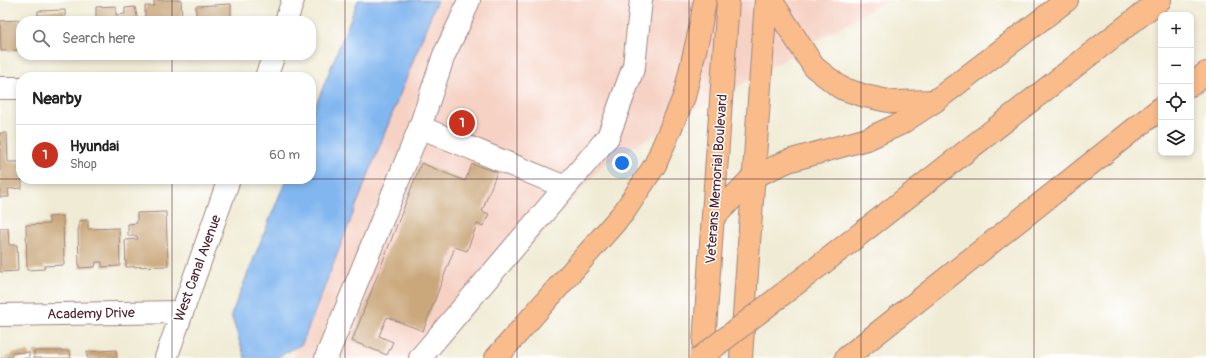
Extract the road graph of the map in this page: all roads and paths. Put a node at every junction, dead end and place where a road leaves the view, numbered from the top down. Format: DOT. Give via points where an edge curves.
graph roads {
  1 [pos="293,0"];
  2 [pos="468,0"];
  3 [pos="641,0"];
  4 [pos="705,0"];
  5 [pos="728,0"];
  6 [pos="766,0"];
  7 [pos="771,0"];
  8 [pos="1067,0"];
  9 [pos="1160,0"];
  10 [pos="288,16"];
  11 [pos="272,60"];
  12 [pos="268,72"];
  13 [pos="1206,73"];
  14 [pos="1192,84"];
  15 [pos="0,88"];
  16 [pos="16,88"];
  17 [pos="934,101"];
  18 [pos="1158,110"];
  19 [pos="420,127"];
  20 [pos="753,177"];
  21 [pos="227,184"];
  22 [pos="565,187"];
  23 [pos="714,217"];
  24 [pos="181,312"];
  25 [pos="0,315"];
  26 [pos="166,358"];
  27 [pos="326,358"];
  28 [pos="420,358"];
  29 [pos="496,358"];
  30 [pos="702,358"];
  31 [pos="741,358"];
  32 [pos="846,358"];
  1 -- 10 [label="street"];
  2 -- 19 [label="street" via="444,55"];
  3 -- 22 [label="street" via="634,66 608,137"];
  4 -- 29 [label="main road" via="684,97 655,165 624,212"];
  5 -- 23 [label="main road, Veterans Memorial Boulevard"];
  6 -- 20 [label="main road"];
  7 -- 17 [label="main road" via="814,67 841,88 893,102"];
  8 -- 17 [label="main road"];
  9 -- 30 [label="main road, bridge"];
  11 -- 12 [label="street"];
  13 -- 14 [label="main road"];
  15 -- 16 [label="street"];
  17 -- 20 [label="main road" via="900,124 867,139 788,161"];
  18 -- 32 [label="main road"];
  19 -- 22 [label="street"];
  19 -- 27 [label="street"];
  20 -- 23 [label="main road"];
  20 -- 31 [label="main road"];
  21 -- 24 [label="street, West Canal Avenue"];
  22 -- 28 [label="street"];
  23 -- 30 [label="main road, Veterans Memorial Boulevard"];
  24 -- 25 [label="street, Academy Drive"];
  24 -- 26 [label="street, West Canal Avenue"];
}
